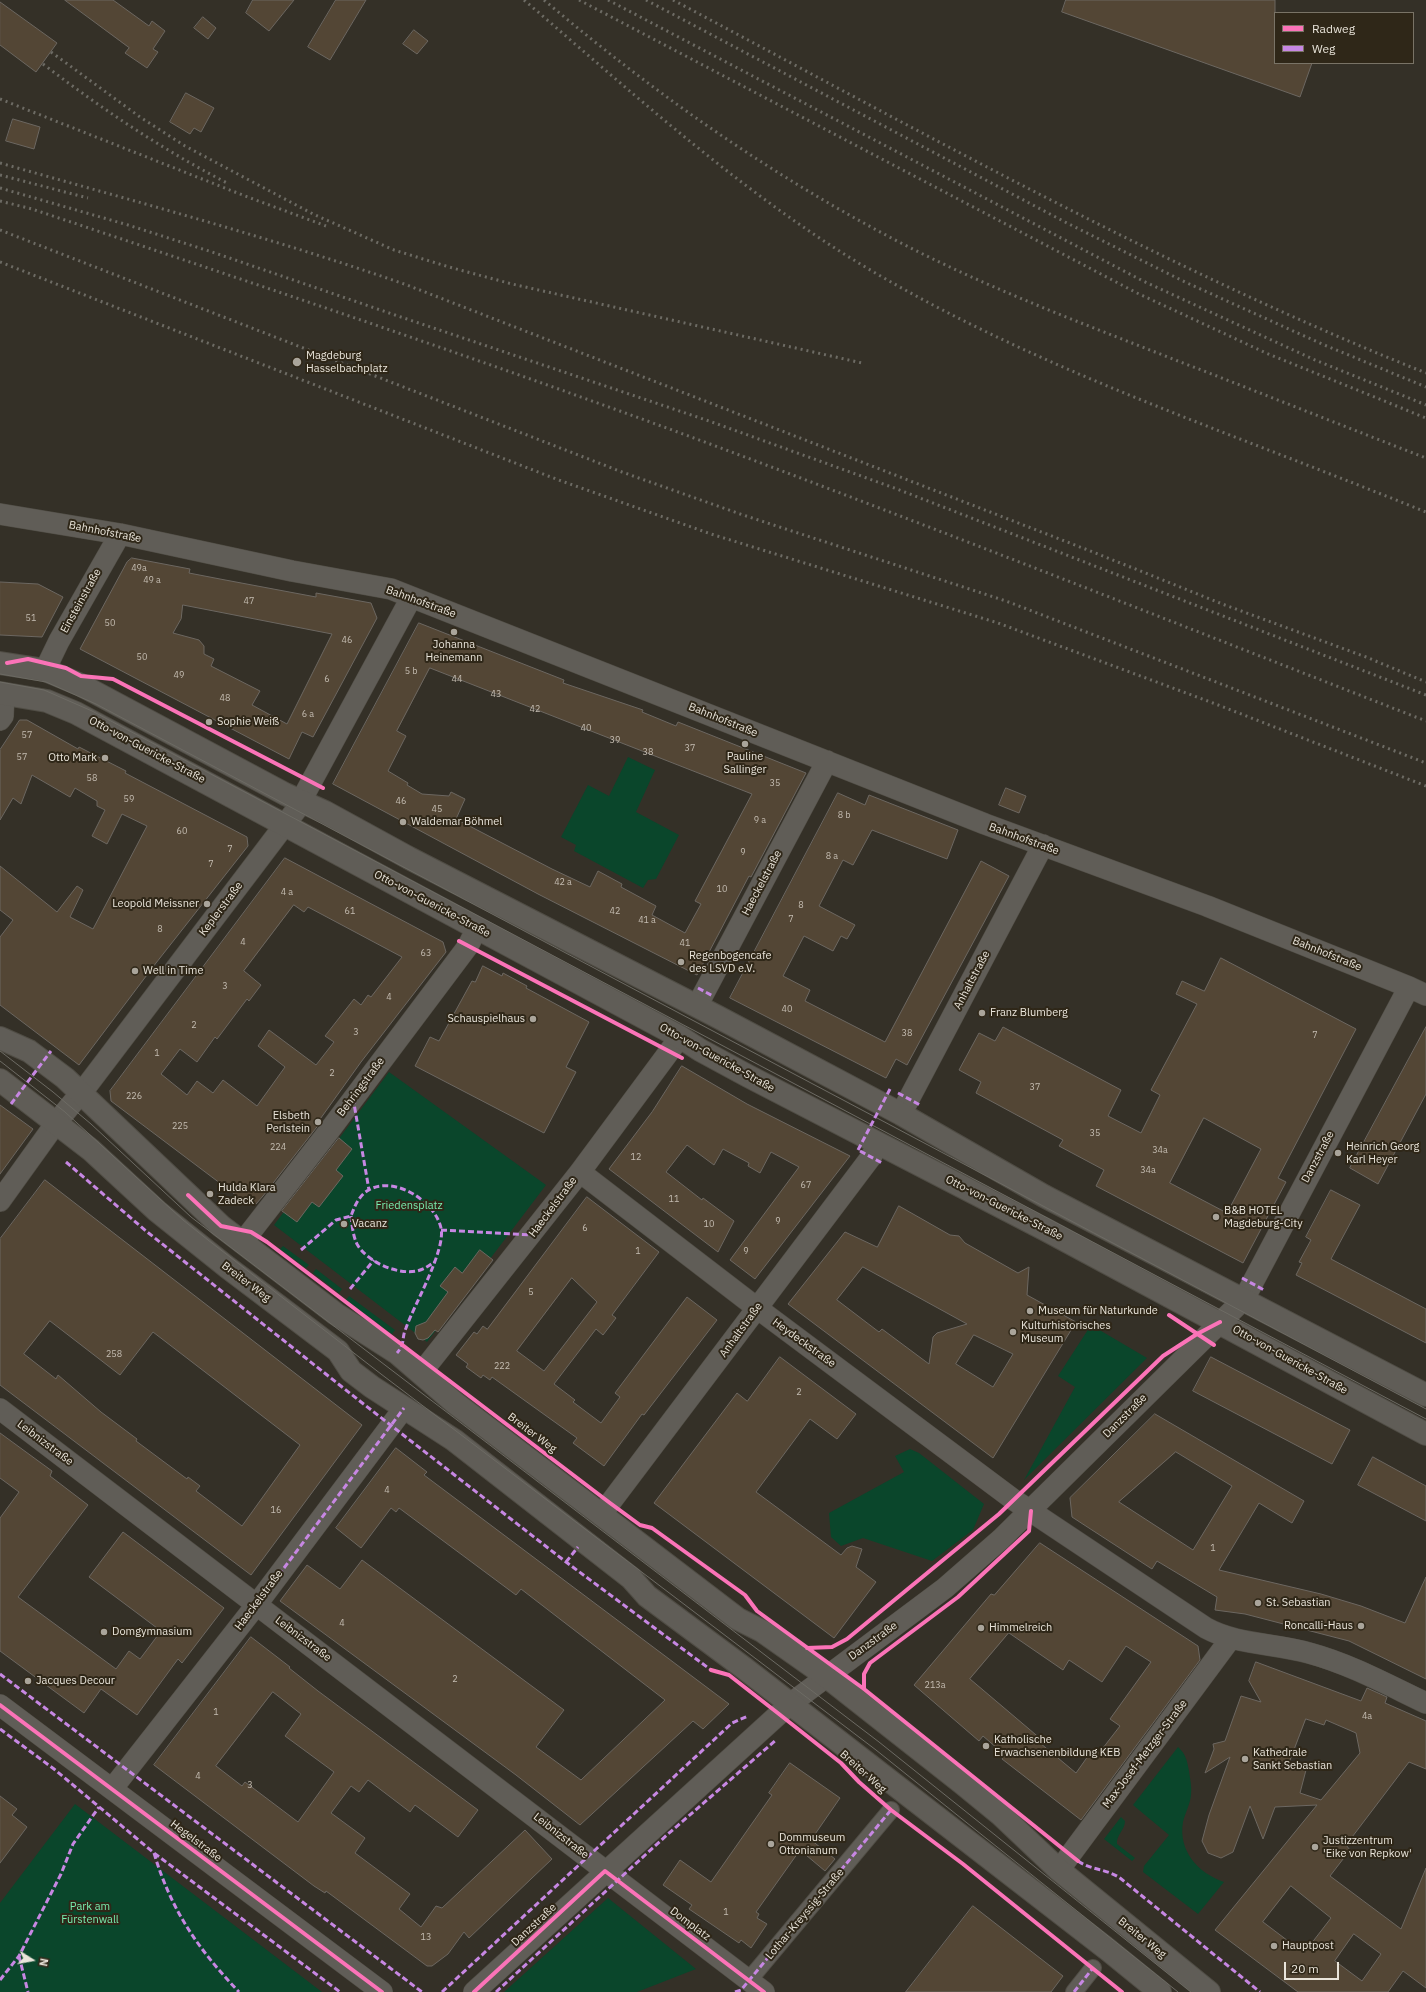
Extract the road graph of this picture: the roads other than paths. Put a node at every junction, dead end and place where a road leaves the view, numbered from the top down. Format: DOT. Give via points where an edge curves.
graph roads {
  1 [pos="0,514"];
  2 [pos="120,534"];
  3 [pos="411,598"];
  4 [pos="0,663"];
  5 [pos="45,670"];
  6 [pos="2,693"];
  7 [pos="0,720"];
  8 [pos="827,761"];
  9 [pos="302,801"];
  10 [pos="286,824"];
  11 [pos="1043,845"];
  12 [pos="477,928"];
  13 [pos="1418,991"];
  14 [pos="697,1006"];
  15 [pos="680,1036"];
  16 [pos="0,1038"];
  17 [pos="0,1080"];
  18 [pos="81,1092"];
  19 [pos="901,1114"];
  20 [pos="56,1124"];
  21 [pos="878,1144"];
  22 [pos="580,1172"];
  23 [pos="0,1201"];
  24 [pos="242,1243"];
  25 [pos="1244,1299"];
  26 [pos="757,1308"];
  27 [pos="1220,1322"];
  28 [pos="421,1373"];
  29 [pos="1426,1395"];
  30 [pos="404,1408"];
  31 [pos="0,1409"];
  32 [pos="1426,1434"];
  33 [pos="1030,1510"];
  34 [pos="601,1515"];
  35 [pos="257,1604"];
  36 [pos="1231,1638"];
  37 [pos="826,1676"];
  38 [pos="1426,1703"];
  39 [pos="790,1704"];
  40 [pos="0,1705"];
  41 [pos="112,1789"];
  42 [pos="891,1810"];
  43 [pos="1059,1870"];
  44 [pos="605,1871"];
  45 [pos="1093,1968"];
  46 [pos="757,1986"];
  47 [pos="382,1992"];
  48 [pos="474,1992"];
  49 [pos="1074,1992"];
  50 [pos="1160,1992"];
  51 [pos="1209,1992"];
  1 -- 2 [label="street, Bahnhofstraße"];
  2 -- 3 [label="street, Bahnhofstraße" via="292,571 391,589"];
  2 -- 5 [label="street, Einsteinstraße" via="59,640"];
  3 -- 8 [label="street, Bahnhofstraße"];
  3 -- 9 [label="street, Keplerstraße"];
  4 -- 5 [label="street"];
  5 -- 9 [label="street" via="81,685"];
  6 -- 7 [label="street" via="3,716"];
  6 -- 10 [label="street, Otto-von-Guericke-Straße" via="47,701 76,713"];
  8 -- 11 [label="street, Bahnhofstraße"];
  8 -- 14 [label="street, Haeckelstraße"];
  9 -- 10 [label="street, Keplerstraße"];
  9 -- 14 [label="street"];
  10 -- 12 [label="street, Otto-von-Guericke-Straße"];
  10 -- 18 [label="street, Keplerstraße"];
  11 -- 13 [label="street, Bahnhofstraße" via="1207,906"];
  11 -- 19 [label="street, Anhaltstraße"];
  12 -- 15 [label="street, Otto-von-Guericke-Straße"];
  12 -- 24 [label="street, Behringstraße" via="468,946"];
  13 -- 25 [label="street, Danzstraße"];
  14 -- 19 [label="street"];
  15 -- 21 [label="street, Otto-von-Guericke-Straße" via="707,1054"];
  15 -- 22 [label="street, Haeckelstraße"];
  16 -- 18 [label="street, Breiter Weg" via="37,1055"];
  17 -- 20 [label="street, Breiter Weg"];
  18 -- 20 [label="street, Keplerstraße"];
  18 -- 24 [label="street, Breiter Weg"];
  19 -- 25 [label="street" via="1044,1196"];
  20 -- 23 [label="street, Keplerstraße"];
  20 -- 30 [label="street, Breiter Weg" via="90,1150 157,1211 338,1351 351,1371"];
  21 -- 26 [label="street, Anhaltstraße" via="871,1157"];
  21 -- 27 [label="street, Otto-von-Guericke-Straße"];
  22 -- 26 [label="street, Heydeckstraße"];
  22 -- 28 [label="street, Haeckelstraße"];
  24 -- 28 [label="street, Breiter Weg" via="344,1320 397,1353"];
  25 -- 27 [label="street, Danzstraße"];
  25 -- 29 [label="street"];
  26 -- 33 [label="street, Heydeckstraße"];
  26 -- 34 [label="street, Anhaltstraße"];
  27 -- 32 [label="street, Otto-von-Guericke-Straße"];
  27 -- 33 [label="street, Danzstraße"];
  28 -- 34 [label="street, Breiter Weg" via="455,1403"];
  30 -- 35 [label="street, Haeckelstraße"];
  30 -- 39 [label="street, Breiter Weg" via="454,1440 631,1578 647,1596"];
  31 -- 35 [label="street, Leibnizstraße"];
  33 -- 36 [label="street" via="1206,1628"];
  33 -- 37 [label="street, Danzstraße" via="945,1588"];
  34 -- 37 [label="street, Breiter Weg" via="738,1619 762,1631"];
  35 -- 41 [label="street, Haeckelstraße"];
  35 -- 44 [label="street, Leibnizstraße"];
  36 -- 38 [label="street" via="1321,1656"];
  36 -- 43 [label="street, Max-Josef-Metzger-Straße"];
  37 -- 39 [label="street, Danzstraße"];
  37 -- 43 [label="street, Breiter Weg" via="1002,1815"];
  39 -- 44 [label="street, Danzstraße"];
  39 -- 50 [label="street, Breiter Weg"];
  40 -- 41 [label="street, Hegelstraße"];
  41 -- 47 [label="street, Hegelstraße"];
  42 -- 46 [label="street, Lothar-Kreyssig-Straße"];
  43 -- 51 [label="street, Breiter Weg"];
  44 -- 46 [label="street, Domplatz"];
  44 -- 48 [label="street, Danzstraße"];
  45 -- 49 [label="street"];
}
